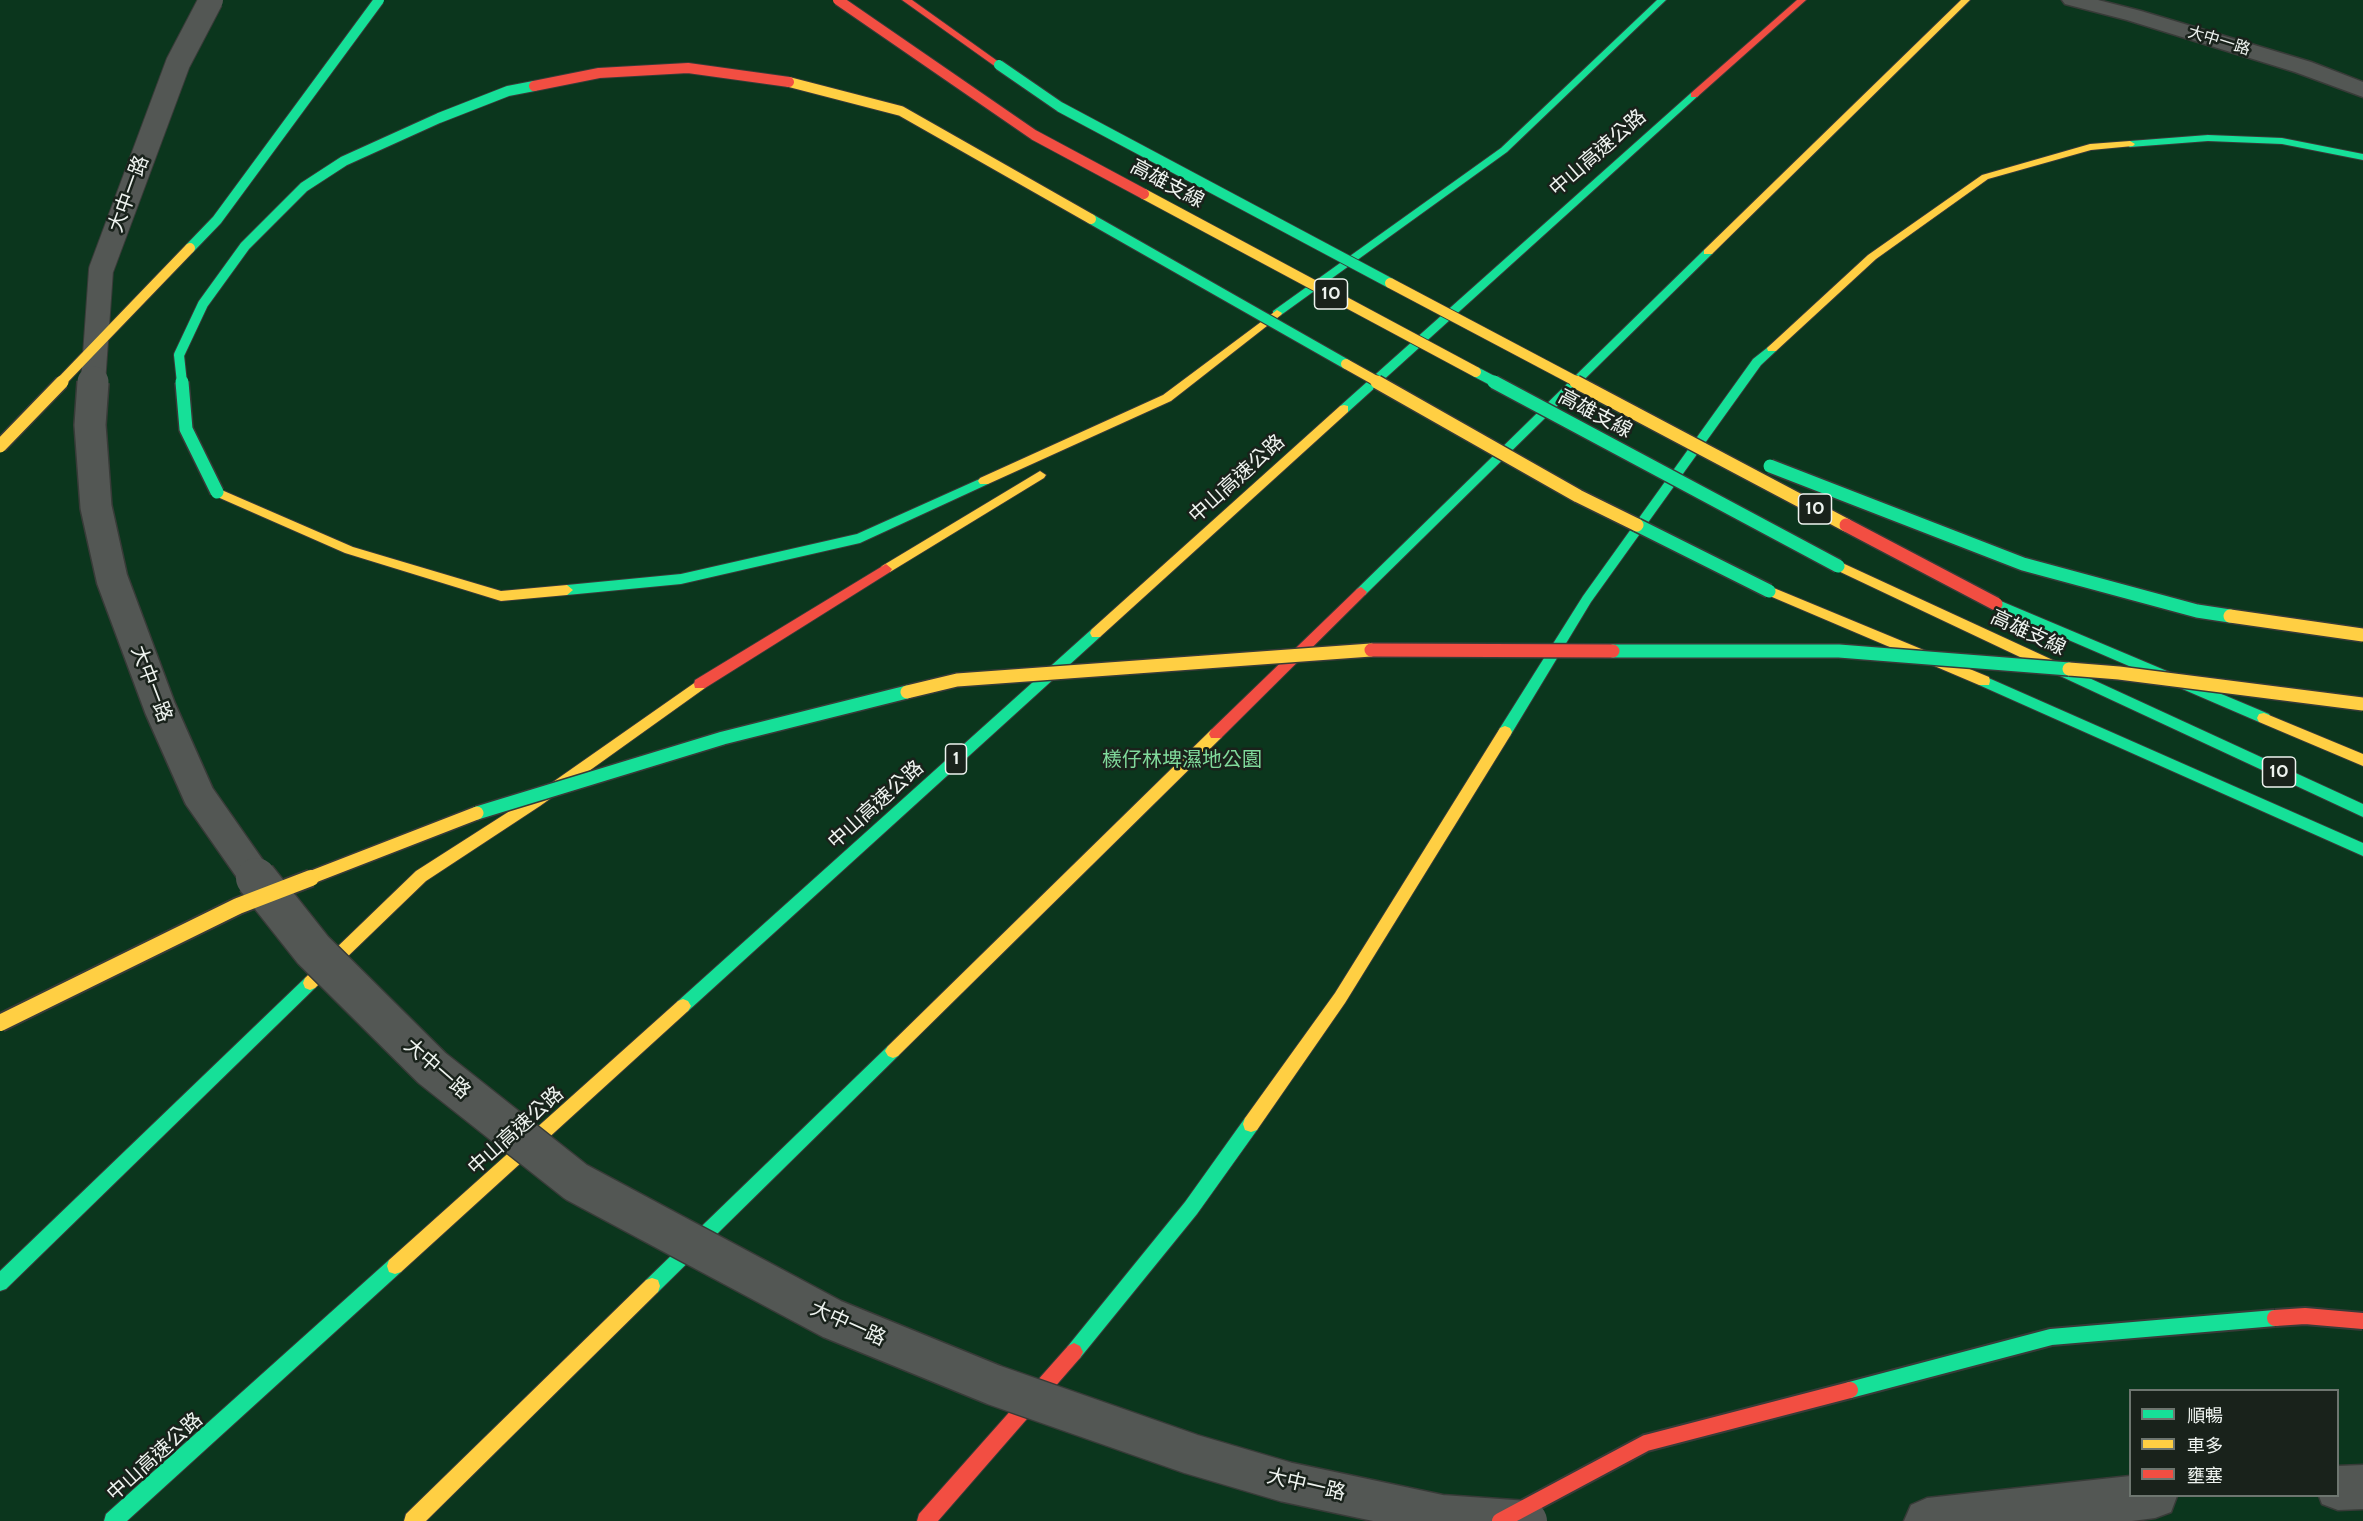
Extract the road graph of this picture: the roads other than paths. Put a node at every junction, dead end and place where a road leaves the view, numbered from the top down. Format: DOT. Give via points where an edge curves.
graph roads {
  1 [pos="211,0"];
  2 [pos="380,0"];
  3 [pos="838,0"];
  4 [pos="906,0"];
  5 [pos="1662,0"];
  6 [pos="1802,0"];
  7 [pos="1966,0"];
  8 [pos="2072,0"];
  9 [pos="963,24"];
  10 [pos="999,65"];
  11 [pos="2363,90"];
  12 [pos="2363,157"];
  13 [pos="1167,398"];
  14 [pos="1634,414"];
  15 [pos="0,446"];
  16 [pos="2363,635"];
  17 [pos="2363,705"];
  18 [pos="2363,760"];
  19 [pos="2363,811"];
  20 [pos="2363,849"];
  21 [pos="0,1023"];
  22 [pos="0,1283"];
  23 [pos="2363,1321"];
  24 [pos="2363,1487"];
  25 [pos="2339,1488"];
  26 [pos="2146,1497"];
  27 [pos="113,1521"];
  28 [pos="413,1521"];
  29 [pos="926,1521"];
  30 [pos="1500,1521"];
  31 [pos="1531,1521"];
  32 [pos="1927,1521"];
  1 -- 31 [label="street, 大中一路, bridge" via="178,63 101,270 90,425 96,507 112,579 160,708 199,796 249,869 314,950 432,1068 576,1182 832,1319 994,1384 1191,1454 1286,1482 1441,1515"];
  2 -- 15 [label="highway, bridge" via="217,220"];
  3 -- 19 [label="highway, 高雄支線 / 10, bridge" via="1034,135 1838,566"];
  4 -- 10 [label="highway, 高雄支線 / 10"];
  5 -- 13 [label="highway" via="1504,150 1265,321"];
  6 -- 27 [label="highway, 中山高速公路 / 1" via="1574,201"];
  7 -- 28 [label="highway"];
  8 -- 11 [label="street, 大中一路" via="2134,15"];
  9 -- 10 [label="highway"];
  10 -- 14 [label="highway, 高雄支線 / 10, bridge" via="1060,107"];
  12 -- 29 [label="highway" via="2282,141 2208,138 2090,147 1985,177 1872,257 1757,362 1587,599 1340,998 1191,1208 1082,1342"];
  13 -- 20 [label="highway, bridge" via="860,538 670,580 501,596 349,550 217,492 186,429 179,355 203,304 245,246 304,187 344,161 439,118 508,91 599,73 688,68 799,83 901,111 1578,496 1769,591 2053,710"];
  13 -- 22 [label="highway" via="715,673 535,802 421,876"];
  14 -- 16 [label="highway, bridge" via="2023,564 2197,611"];
  14 -- 18 [label="highway, 高雄支線 / 10, bridge" via="1996,604"];
  17 -- 21 [label="highway, bridge" via="2119,673 1839,651 1372,650 957,680 723,738 455,820 238,906"];
  23 -- 30 [label="highway, bridge" via="2305,1316 2050,1337 1646,1443"];
  24 -- 25 [label="street"];
  26 -- 32 [label="street"];
}
